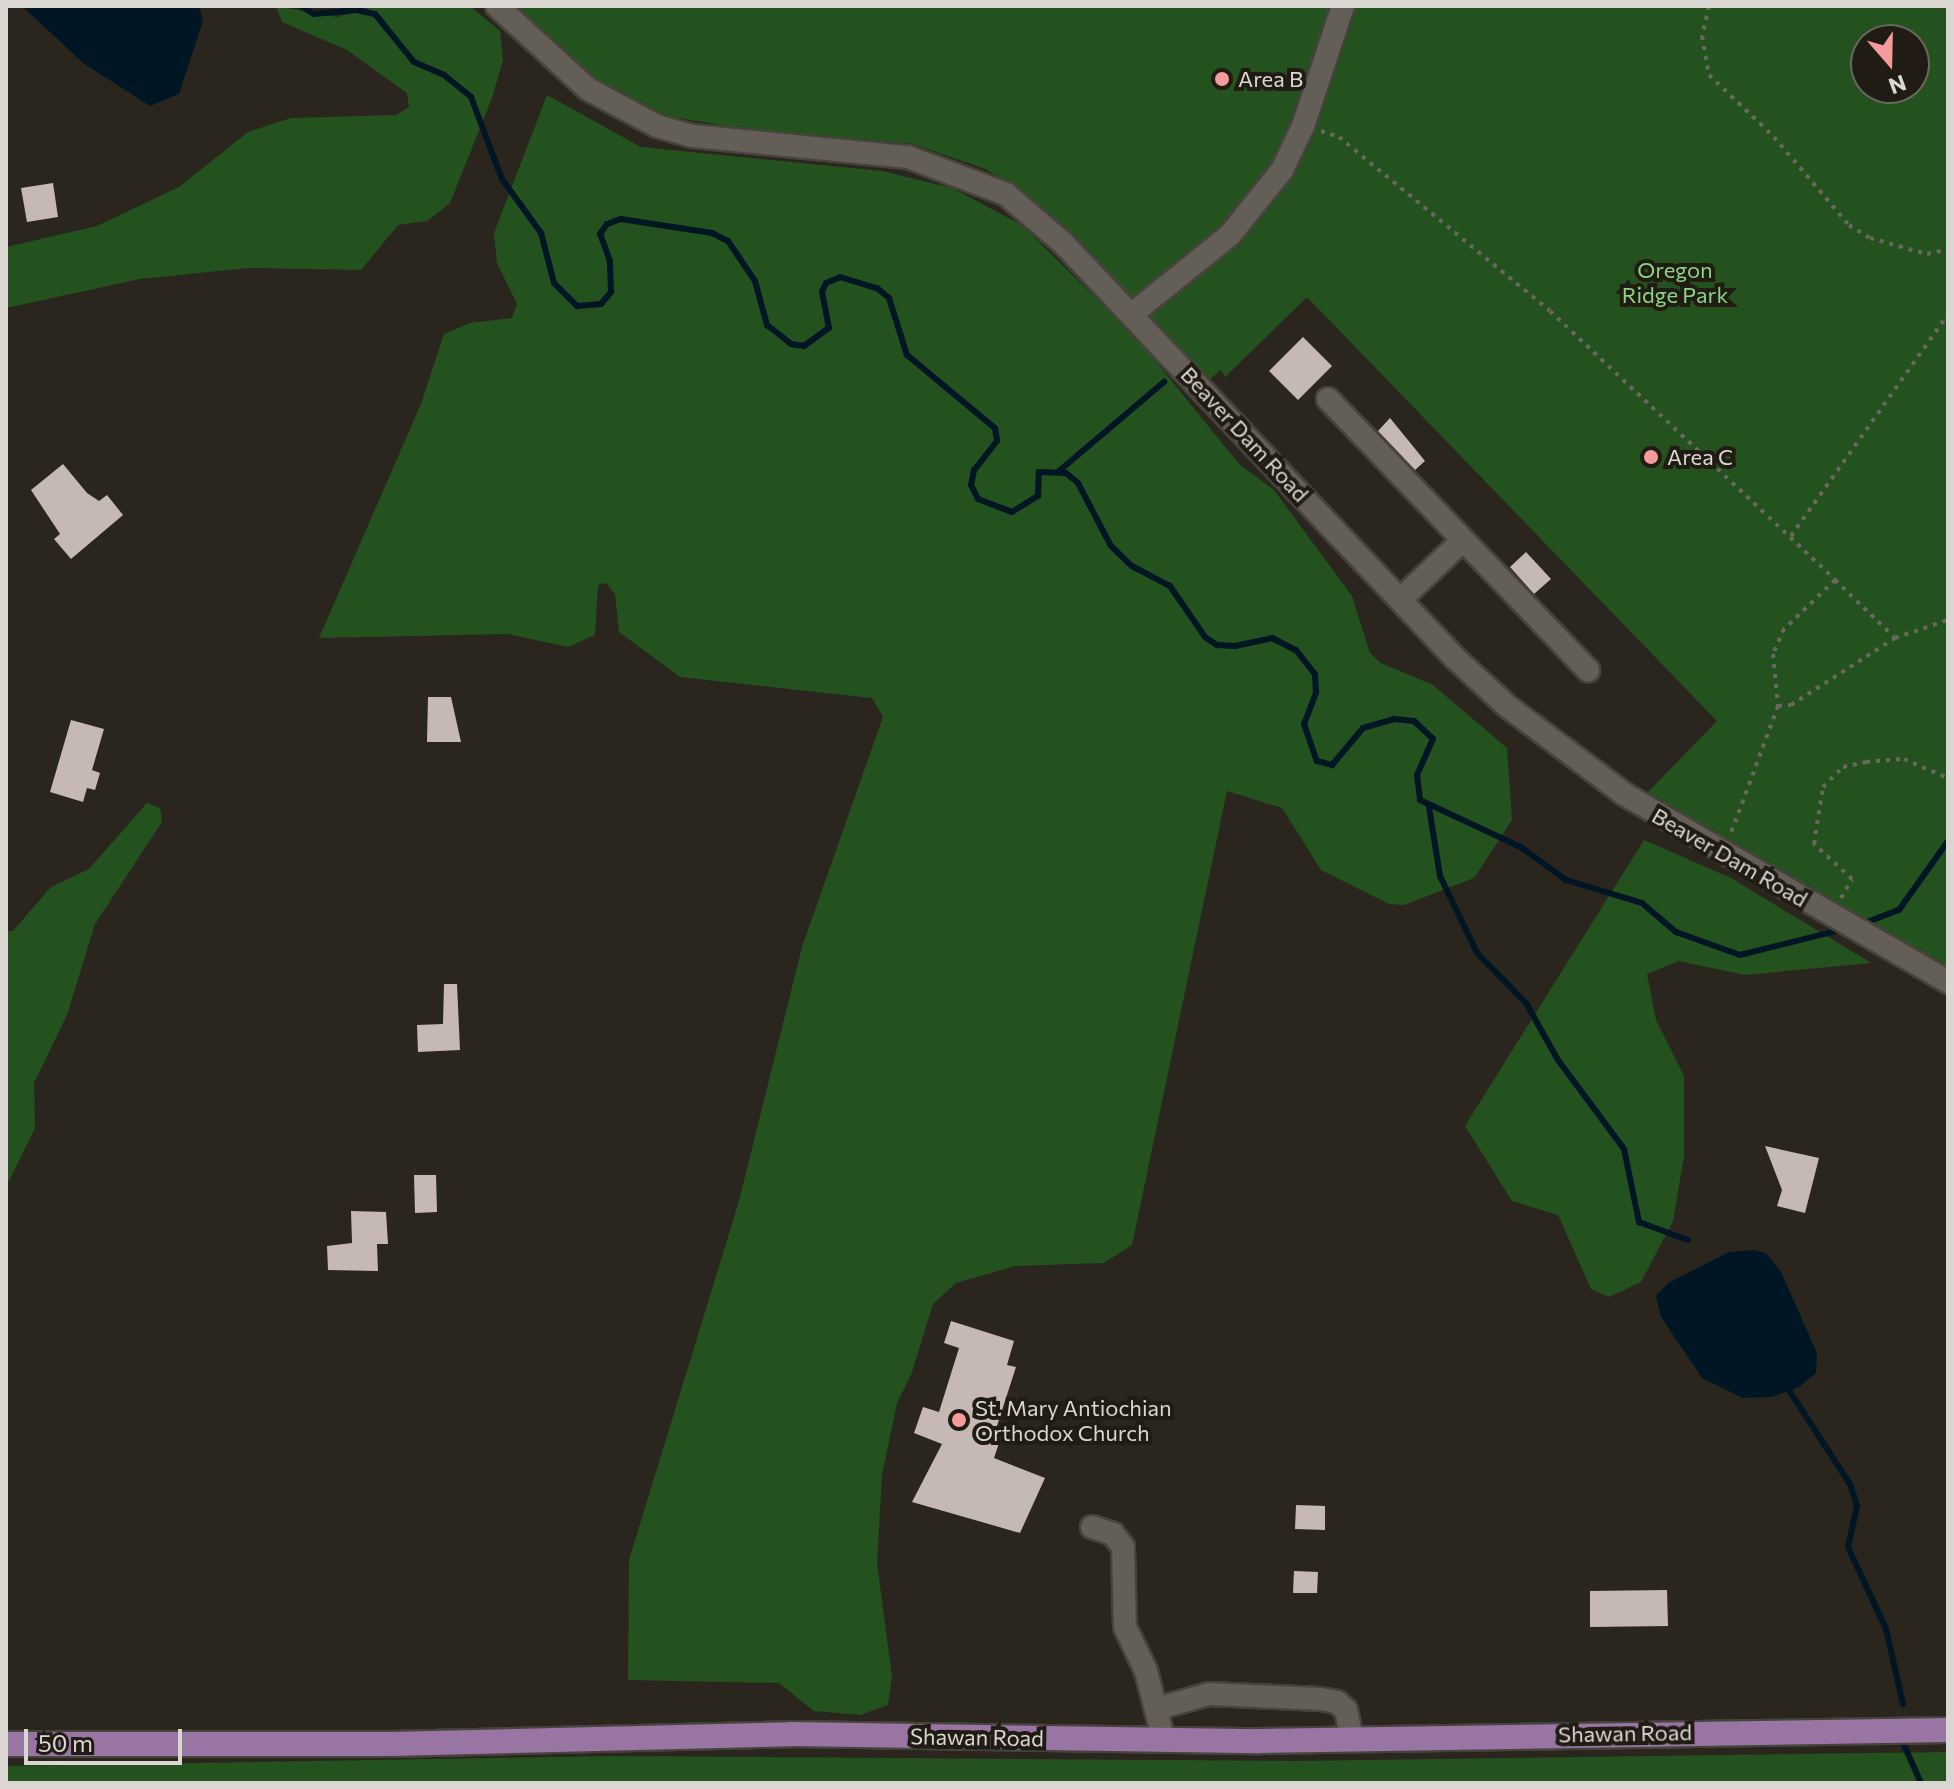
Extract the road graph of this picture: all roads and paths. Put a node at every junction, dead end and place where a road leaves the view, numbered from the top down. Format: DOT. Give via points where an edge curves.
graph roads {
  1 [pos="497,6"];
  2 [pos="1343,6"];
  3 [pos="1709,6"];
  4 [pos="1303,126"];
  5 [pos="1948,249"];
  6 [pos="1132,314"];
  7 [pos="1948,314"];
  8 [pos="1328,399"];
  9 [pos="1791,536"];
  10 [pos="1463,540"];
  11 [pos="1835,580"];
  12 [pos="1400,600"];
  13 [pos="1948,620"];
  14 [pos="1895,638"];
  15 [pos="1588,670"];
  16 [pos="1778,706"];
  17 [pos="1948,778"];
  18 [pos="1722,855"];
  19 [pos="1829,915"];
  20 [pos="1948,982"];
  21 [pos="1092,1527"];
  22 [pos="1159,1708"];
  23 [pos="1948,1730"];
  24 [pos="1352,1739"];
  25 [pos="1164,1741"];
  26 [pos="6,1744"];
  1 -- 6 [label="street, Beaver Dam Road" via="588,89 657,126 693,136 881,152 978,180 1032,215"];
  2 -- 4 [label="street"];
  3 -- 5 [label="path" via="1702,36 1709,75 1774,137 1849,225 1870,238 1927,254"];
  4 -- 6 [label="street" via="1260,203 1193,268"];
  4 -- 9 [label="path" via="1339,137 1550,311"];
  6 -- 12 [label="street, Beaver Dam Road"];
  7 -- 9 [label="path"];
  8 -- 10 [label="street"];
  9 -- 11 [label="path"];
  10 -- 12 [label="street"];
  10 -- 15 [label="street"];
  11 -- 14 [label="path"];
  11 -- 16 [label="path" via="1784,629 1773,654"];
  12 -- 18 [label="street, Beaver Dam Road" via="1476,677 1562,751"];
  13 -- 14 [label="path"];
  14 -- 16 [label="path" via="1791,705"];
  16 -- 18 [label="path"];
  17 -- 19 [label="path" via="1904,759 1843,767 1823,787 1814,844 1852,879"];
  18 -- 19 [label="street, Beaver Dam Road"];
  19 -- 20 [label="street, Beaver Dam Road"];
  21 -- 22 [label="street" via="1113,1534 1123,1547 1125,1627"];
  22 -- 24 [label="street" via="1209,1694 1320,1699 1346,1710"];
  22 -- 25 [label="street"];
  23 -- 24 [label="main road, Shawan Road"];
  24 -- 25 [label="main road, Shawan Road"];
  25 -- 26 [label="main road, Shawan Road" via="791,1734 328,1745"];
}
